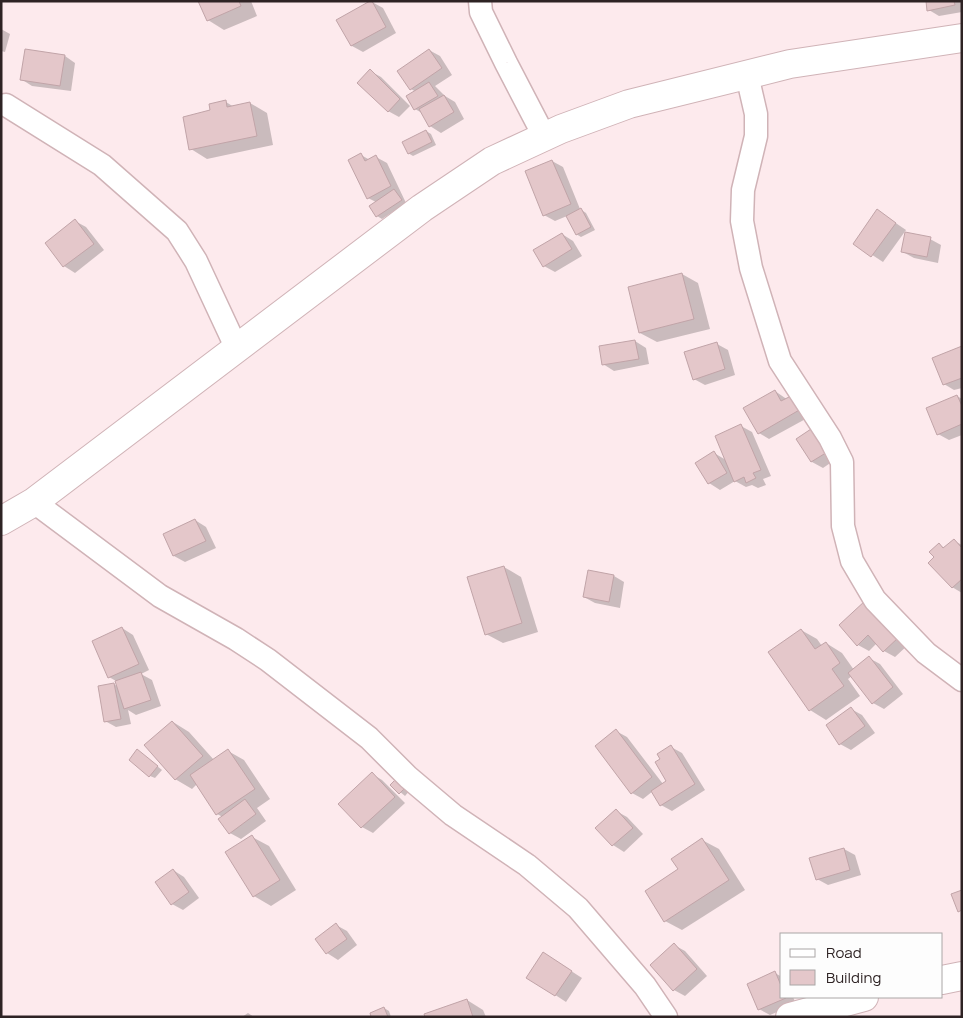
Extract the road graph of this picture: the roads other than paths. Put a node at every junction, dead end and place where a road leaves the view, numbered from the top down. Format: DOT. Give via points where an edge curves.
graph roads {
  1 [pos="480,1"];
  2 [pos="962,38"];
  3 [pos="747,75"];
  4 [pos="6,105"];
  5 [pos="544,136"];
  6 [pos="237,348"];
  7 [pos="34,502"];
  8 [pos="4,513"];
  9 [pos="962,680"];
  10 [pos="962,976"];
  11 [pos="943,980"];
  12 [pos="860,998"];
  13 [pos="666,1017"];
  14 [pos="790,1017"];
  1 -- 5 [label="street" via="481,12"];
  2 -- 3 [label="main road" via="790,64"];
  3 -- 5 [label="main road" via="629,104"];
  3 -- 9 [label="street" via="756,114 756,136 742,190 742,221 752,268 780,361 842,462 843,526 852,561 875,600 926,653"];
  4 -- 6 [label="street" via="102,165 177,231 196,261"];
  5 -- 6 [label="main road" via="492,161 422,208"];
  6 -- 7 [label="main road"];
  7 -- 8 [label="main road"];
  7 -- 13 [label="street" via="160,596 236,638 268,660 369,738 453,815 527,865 578,908 645,986"];
  10 -- 11 [label="main road"];
  12 -- 14 [label="main road"];
}
